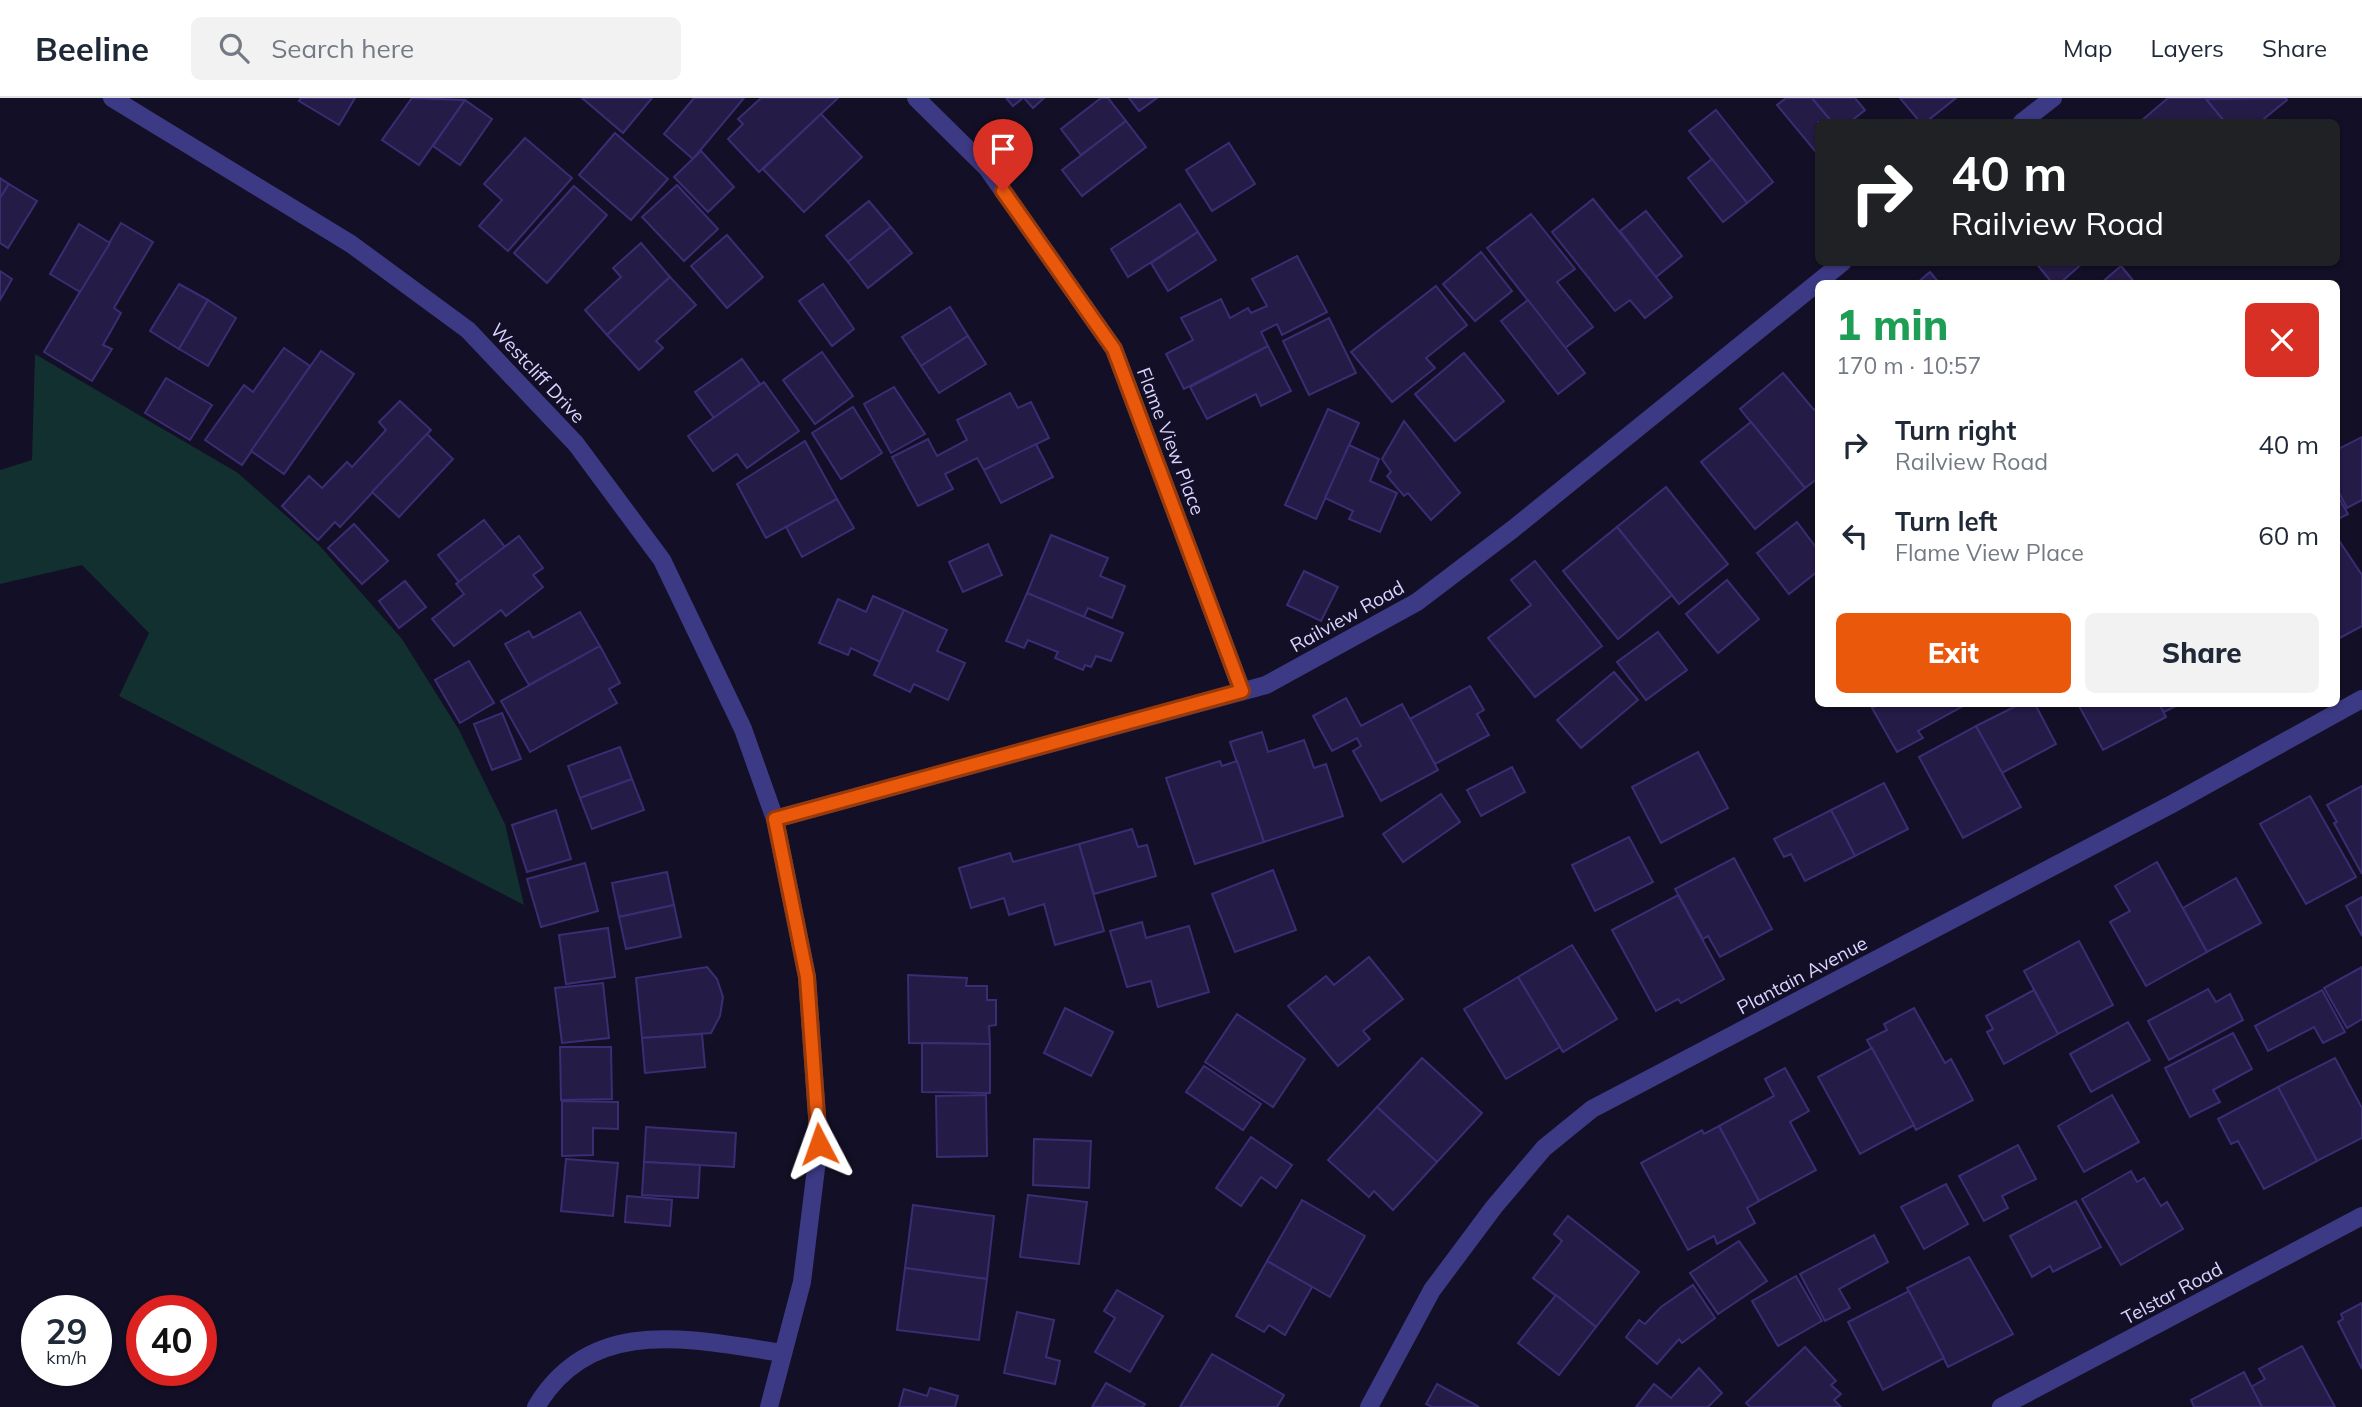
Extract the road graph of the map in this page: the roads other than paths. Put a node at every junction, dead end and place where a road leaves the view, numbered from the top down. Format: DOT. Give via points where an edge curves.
graph roads {
  1 [pos="112,98"];
  2 [pos="916,98"];
  3 [pos="2053,98"];
  4 [pos="2025,119"];
  5 [pos="1838,266"];
  6 [pos="1821,280"];
  7 [pos="1815,285"];
  8 [pos="1242,691"];
  9 [pos="2362,699"];
  10 [pos="775,819"];
  11 [pos="2362,1216"];
  12 [pos="783,1353"];
  13 [pos="536,1407"];
  14 [pos="769,1407"];
  15 [pos="1369,1407"];
  16 [pos="2001,1407"];
  1 -- 10 [label="street, Westcliff Drive" via="351,244 468,330 576,444 662,560 743,729"];
  2 -- 8 [label="street, Flame View Place" via="987,168 1114,349"];
  3 -- 4 [label="street"];
  5 -- 6 [label="street, Railview Road"];
  7 -- 8 [label="street, Railview Road" via="1417,601 1266,685"];
  8 -- 10 [label="street, Railview Road"];
  9 -- 15 [label="street, Plantain Avenue" via="1592,1109 1544,1148 1494,1207 1432,1290"];
  10 -- 12 [label="street, Westcliff Drive" via="807,977 819,1144 802,1282"];
  11 -- 16 [label="street, Telstar Road"];
  12 -- 13 [label="street" via="639,1338 608,1346 569,1367"];
  12 -- 14 [label="street, Westcliff Drive"];
}
